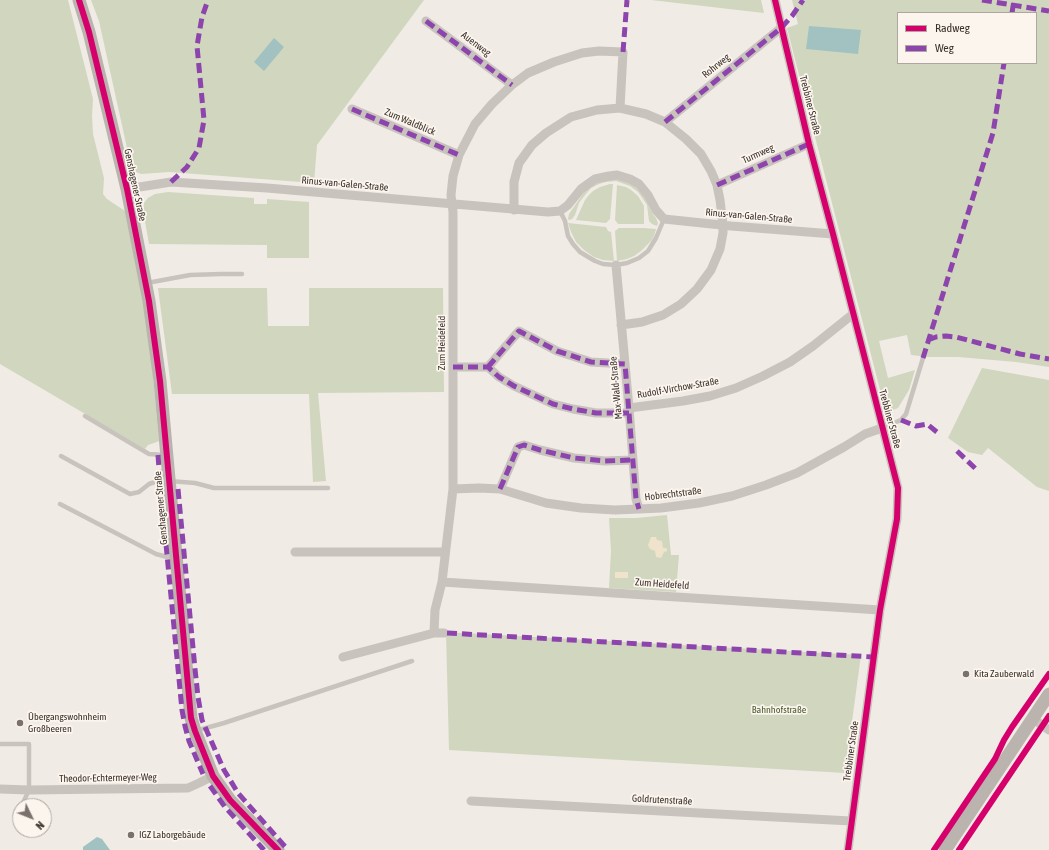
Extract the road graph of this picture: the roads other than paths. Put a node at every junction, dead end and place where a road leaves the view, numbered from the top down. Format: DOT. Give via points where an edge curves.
graph roads {
  1 [pos="80,0"];
  2 [pos="775,0"];
  3 [pos="426,21"];
  4 [pos="781,28"];
  5 [pos="512,85"];
  6 [pos="620,108"];
  7 [pos="352,109"];
  8 [pos="665,122"];
  9 [pos="809,144"];
  10 [pos="459,155"];
  11 [pos="717,185"];
  12 [pos="127,189"];
  13 [pos="451,204"];
  14 [pos="514,210"];
  15 [pos="560,211"];
  16 [pos="664,219"];
  17 [pos="723,225"];
  18 [pos="833,234"];
  19 [pos="616,265"];
  20 [pos="242,274"];
  21 [pos="146,283"];
  22 [pos="853,314"];
  23 [pos="621,325"];
  24 [pos="923,358"];
  25 [pos="625,364"];
  26 [pos="453,367"];
  27 [pos="488,367"];
  28 [pos="629,410"];
  29 [pos="85,416"];
  30 [pos="882,428"];
  31 [pos="167,455"];
  32 [pos="61,456"];
  33 [pos="632,460"];
  34 [pos="169,481"];
  35 [pos="328,488"];
  36 [pos="453,489"];
  37 [pos="500,489"];
  38 [pos="60,504"];
  39 [pos="639,509"];
  40 [pos="295,552"];
  41 [pos="445,552"];
  42 [pos="176,556"];
  43 [pos="442,582"];
  44 [pos="880,610"];
  45 [pos="434,633"];
  46 [pos="444,633"];
  47 [pos="343,657"];
  48 [pos="412,661"];
  49 [pos="1049,694"];
  50 [pos="1032,718"];
  51 [pos="1049,730"];
  52 [pos="195,731"];
  53 [pos="0,744"];
  54 [pos="213,776"];
  55 [pos="0,789"];
  56 [pos="29,790"];
  57 [pos="25,798"];
  58 [pos="471,801"];
  59 [pos="851,821"];
  60 [pos="278,850"];
  61 [pos="848,850"];
  62 [pos="945,850"];
  1 -- 12 [label="street, Genshagener Straße"];
  2 -- 4 [label="street, Trebbiner Straße"];
  3 -- 5 [label="street, Auenweg"];
  4 -- 8 [label="street, Rohrweg"];
  4 -- 9 [label="street, Trebbiner Straße"];
  5 -- 6 [label="street, Zum Heidefeld" via="528,73 582,53 623,52"];
  5 -- 10 [label="street, Zum Heidefeld" via="475,124"];
  6 -- 8 [label="street"];
  6 -- 14 [label="street" via="597,110 571,117 532,145 519,162 514,182"];
  7 -- 10 [label="street, Zum Waldblick"];
  8 -- 11 [label="street" via="701,154"];
  9 -- 11 [label="street, Turmweg"];
  9 -- 18 [label="street, Trebbiner Straße"];
  10 -- 13 [label="street, Zum Heidefeld" via="453,176"];
  11 -- 17 [label="street"];
  12 -- 13 [label="street, Rinus-van-Galen-Straße" via="171,182"];
  12 -- 21 [label="street, Genshagener Straße"];
  13 -- 14 [label="street, Rinus-van-Galen-Straße"];
  13 -- 26 [label="street, Zum Heidefeld"];
  14 -- 15 [label="street, Rinus-van-Galen-Straße"];
  15 -- 16 [label="street" via="595,179 617,175 639,184"];
  15 -- 19 [label="lane" via="568,236 580,252 603,264"];
  16 -- 17 [label="street, Rinus-van-Galen-Straße"];
  16 -- 19 [label="lane" via="648,251 639,258"];
  17 -- 18 [label="street, Rinus-van-Galen-Straße"];
  17 -- 23 [label="street" via="720,249 711,270 697,289 681,304 663,315"];
  18 -- 22 [label="street, Trebbiner Straße"];
  19 -- 23 [label="street, Max-Wald-Straße"];
  20 -- 21 [label="lane" via="190,275"];
  21 -- 31 [label="street, Genshagener Straße" via="160,381"];
  22 -- 28 [label="street, Rudolf-Virchow-Straße" via="790,362 736,388 710,396"];
  22 -- 30 [label="street, Trebbiner Straße"];
  23 -- 25 [label="street, Max-Wald-Straße"];
  24 -- 30 [label="lane, Trebbiner Straße" via="906,414 901,420"];
  25 -- 27 [label="street" via="591,362 557,351 520,331"];
  25 -- 28 [label="street, Max-Wald-Straße"];
  26 -- 27 [label="street"];
  26 -- 36 [label="street, Zum Heidefeld"];
  27 -- 28 [label="street, Rudolf-Virchow-Straße" via="514,386 553,404 596,413"];
  28 -- 33 [label="street, Max-Wald-Straße"];
  29 -- 31 [label="lane" via="149,454"];
  30 -- 39 [label="street, Hobrechtstraße" via="865,434 797,473 766,485 699,503"];
  30 -- 44 [label="street, Trebbiner Straße" via="898,488 896,519"];
  31 -- 34 [label="street, Genshagener Straße"];
  32 -- 34 [label="lane" via="130,494 139,492 155,482"];
  33 -- 37 [label="street" via="574,458 524,445 518,447"];
  33 -- 39 [label="street, Max-Wald-Straße"];
  34 -- 35 [label="lane" via="195,483 214,488"];
  34 -- 42 [label="street, Genshagener Straße"];
  36 -- 37 [label="street, Hobrechtstraße"];
  36 -- 41 [label="street, Zum Heidefeld"];
  37 -- 39 [label="street, Hobrechtstraße" via="546,503 581,508"];
  38 -- 42 [label="lane" via="156,554"];
  40 -- 41 [label="street"];
  41 -- 43 [label="street, Zum Heidefeld"];
  42 -- 52 [label="street, Genshagener Straße"];
  43 -- 44 [label="street, Zum Heidefeld"];
  43 -- 45 [label="street, Zum Heidefeld" via="434,610"];
  44 -- 59 [label="street, Trebbiner Straße"];
  45 -- 46 [label="street"];
  45 -- 47 [label="street"];
  48 -- 52 [label="lane"];
  49 -- 50 [label="street"];
  50 -- 51 [label="street"];
  50 -- 62 [label="street"];
  52 -- 54 [label="street, Genshagener Straße"];
  53 -- 56 [label="lane" via="29,744"];
  54 -- 56 [label="street, Theodor-Echtermeyer-Weg" via="188,788"];
  54 -- 60 [label="street, Genshagener Straße" via="230,800"];
  55 -- 56 [label="street, Theodor-Echtermeyer-Weg"];
  56 -- 57 [label="lane"];
  58 -- 59 [label="street, Goldrutenstraße"];
  59 -- 61 [label="street, Trebbiner Straße"];
}
